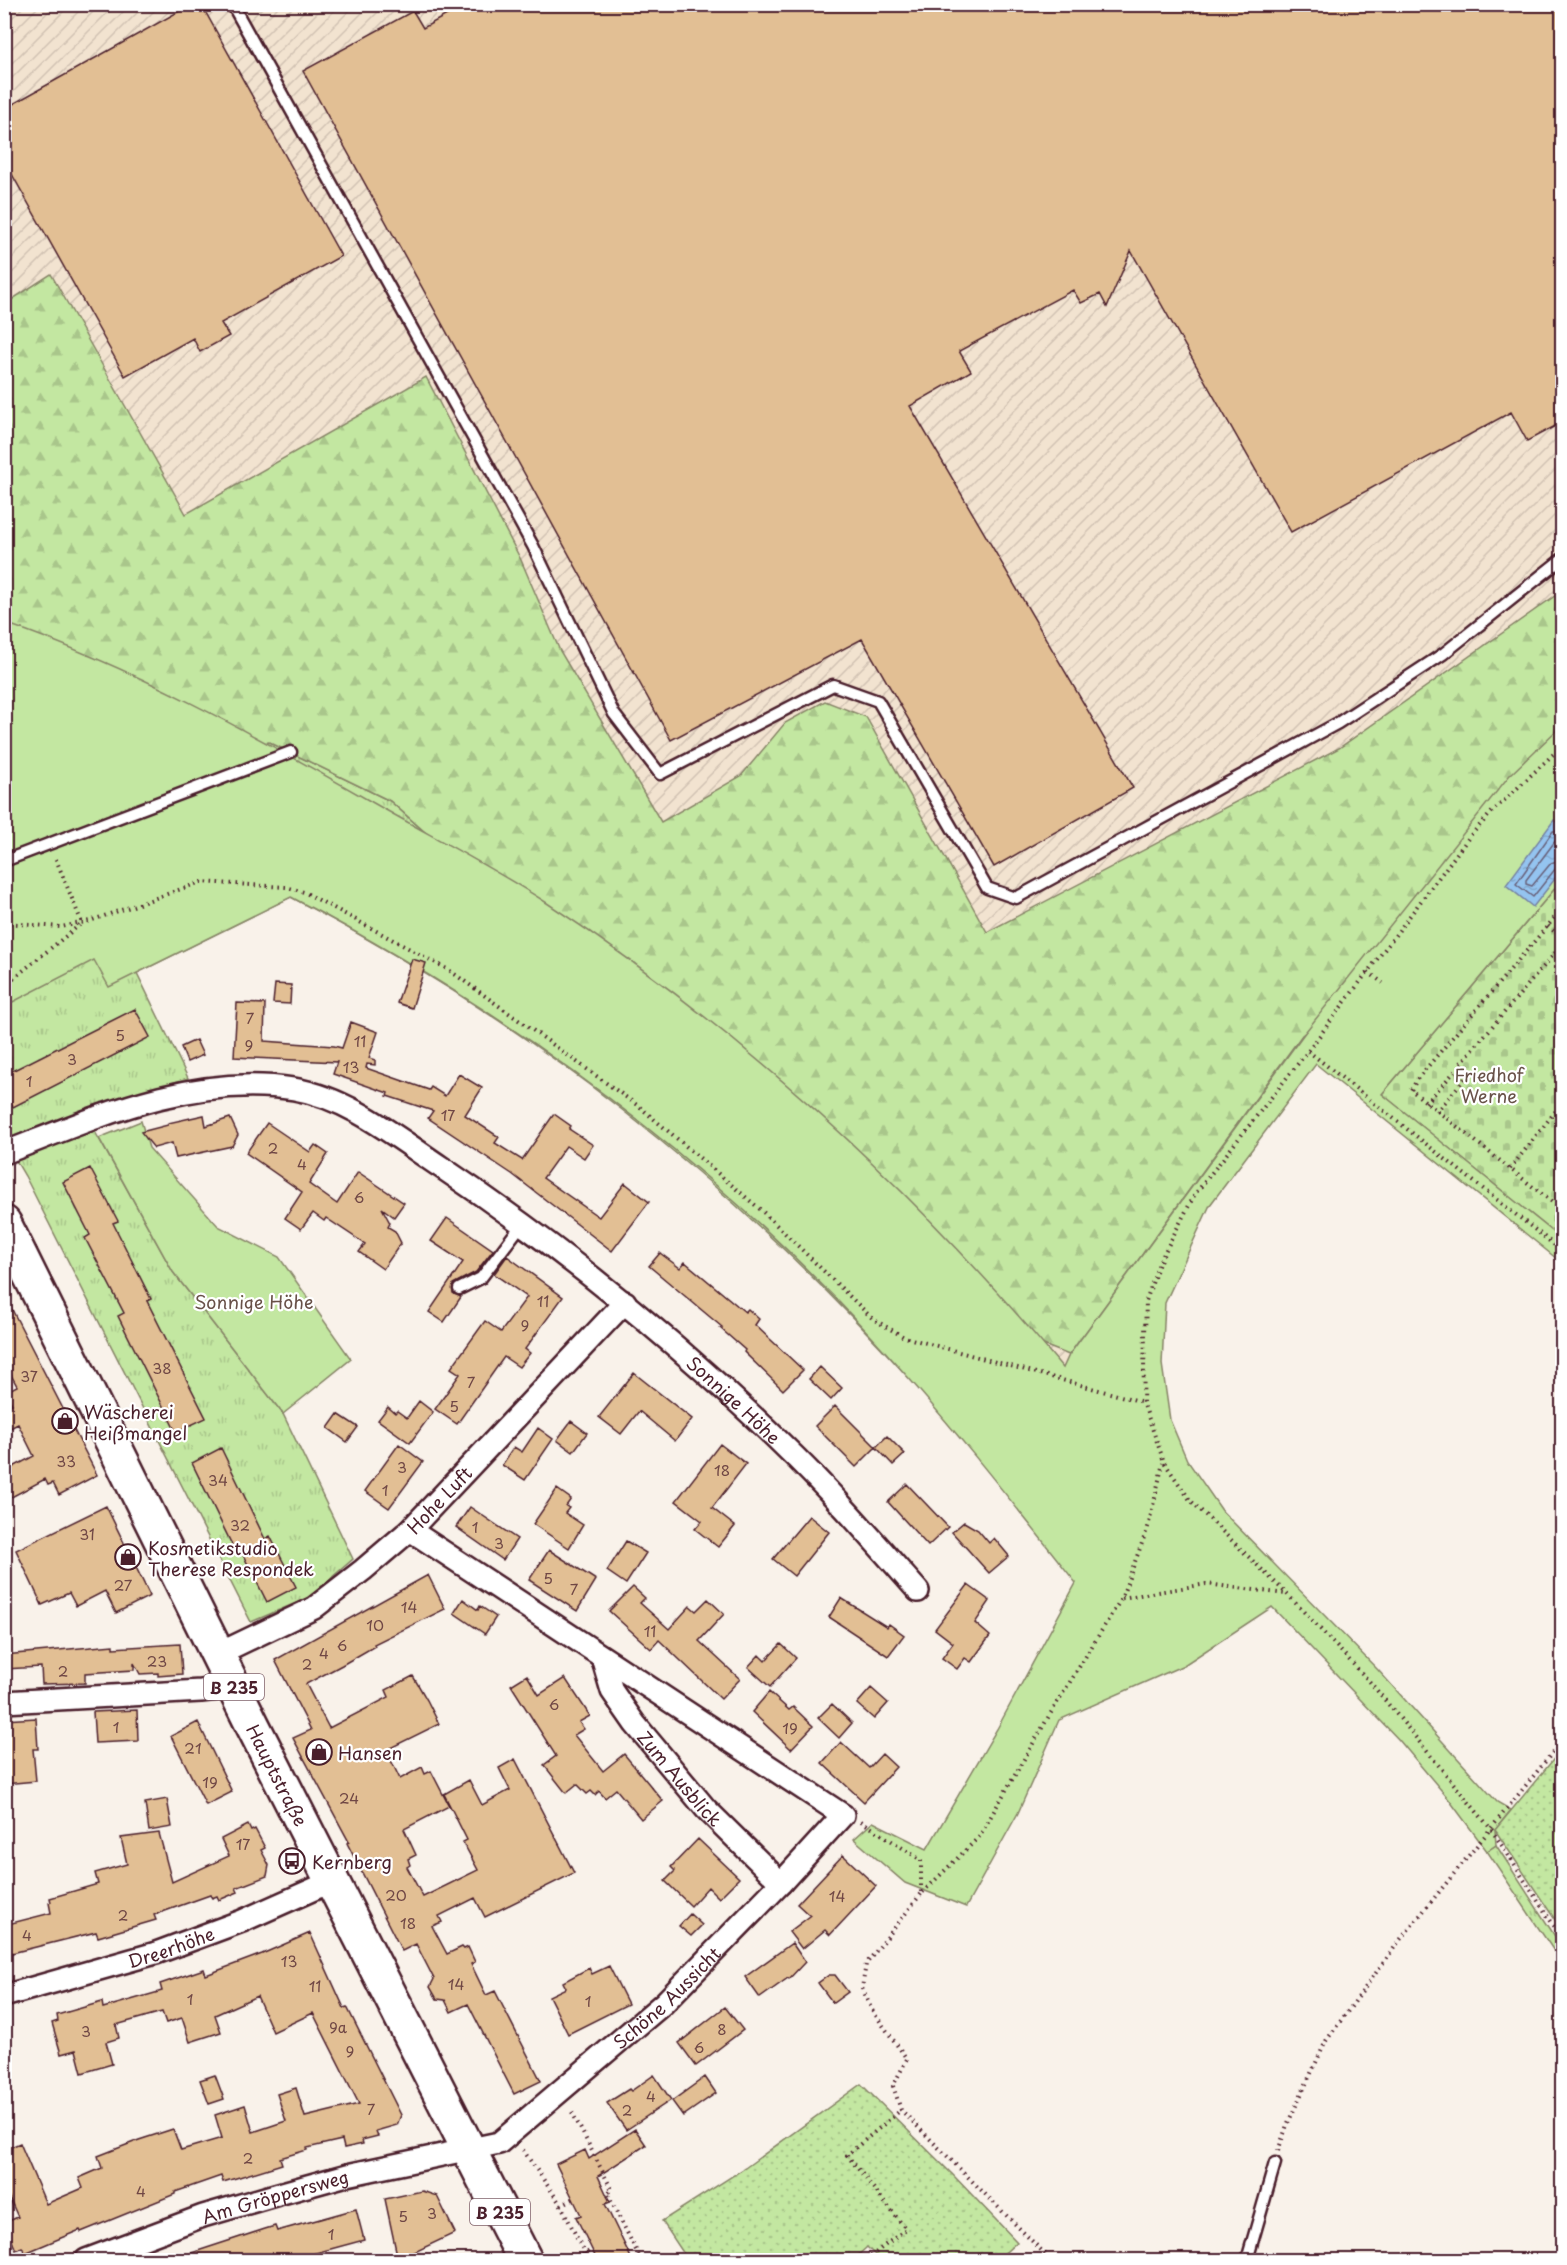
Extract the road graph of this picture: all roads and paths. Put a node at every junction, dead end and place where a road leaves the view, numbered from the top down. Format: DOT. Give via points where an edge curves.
graph roads {
  1 [pos="232,4"];
  2 [pos="1563,559"];
  3 [pos="1563,746"];
  4 [pos="291,752"];
  5 [pos="50,844"];
  6 [pos="4,861"];
  7 [pos="1563,909"];
  8 [pos="4,923"];
  9 [pos="82,923"];
  10 [pos="1548,926"];
  11 [pos="1563,938"];
  12 [pos="1563,945"];
  13 [pos="1368,972"];
  14 [pos="1383,983"];
  15 [pos="4,986"];
  16 [pos="1308,1051"];
  17 [pos="1461,1063"];
  18 [pos="1456,1070"];
  19 [pos="1466,1077"];
  20 [pos="1426,1103"];
  21 [pos="1563,1103"];
  22 [pos="1437,1112"];
  23 [pos="4,1153"];
  24 [pos="1510,1169"];
  25 [pos="1563,1210"];
  26 [pos="4,1223"];
  27 [pos="522,1224"];
  28 [pos="1563,1251"];
  29 [pos="459,1289"];
  30 [pos="625,1302"];
  31 [pos="1143,1402"];
  32 [pos="1164,1462"];
  33 [pos="410,1530"];
  34 [pos="918,1591"];
  35 [pos="1287,1594"];
  36 [pos="1121,1599"];
  37 [pos="218,1654"];
  38 [pos="602,1658"];
  39 [pos="234,1687"];
  40 [pos="4,1702"];
  41 [pos="1563,1741"];
  42 [pos="843,1815"];
  43 [pos="1491,1829"];
  44 [pos="332,1881"];
  45 [pos="781,1883"];
  46 [pos="921,1894"];
  47 [pos="1563,1938"];
  48 [pos="4,1996"];
  49 [pos="901,2110"];
  50 [pos="572,2112"];
  51 [pos="468,2150"];
  52 [pos="523,2150"];
  53 [pos="1275,2163"];
  54 [pos="573,2199"];
  55 [pos="561,2205"];
  56 [pos="592,2250"];
  57 [pos="673,2253"];
  58 [pos="585,2254"];
  59 [pos="86,2260"];
  60 [pos="525,2260"];
  61 [pos="572,2260"];
  62 [pos="588,2260"];
  63 [pos="641,2260"];
  64 [pos="657,2260"];
  65 [pos="866,2260"];
  66 [pos="1051,2260"];
  67 [pos="1248,2260"];
  1 -- 2 [label="lane" via="532,546 614,714 660,774 833,685 878,700 987,888 1016,898 1338,723 1443,654"];
  3 -- 13 [label="path" via="1470,836"];
  4 -- 5 [label="lane"];
  5 -- 6 [label="lane"];
  5 -- 9 [label="path"];
  7 -- 10 [label="path"];
  8 -- 9 [label="path" via="61,927"];
  9 -- 15 [label="path"];
  9 -- 31 [label="path" via="201,882 286,887 304,892 448,970 641,1108 761,1210 873,1319 904,1337"];
  10 -- 11 [label="path"];
  10 -- 20 [label="path" via="1418,1078 1411,1090"];
  12 -- 17 [label="path"];
  13 -- 14 [label="path"];
  13 -- 16 [label="path"];
  16 -- 28 [label="path"];
  16 -- 31 [label="path" via="1195,1194 1159,1263 1146,1301"];
  18 -- 20 [label="path"];
  19 -- 22 [label="path"];
  20 -- 22 [label="path"];
  21 -- 24 [label="path"];
  22 -- 24 [label="path"];
  23 -- 27 [label="street, Sonnige Höhe" via="111,1112 193,1090 228,1086 296,1089 353,1110"];
  24 -- 25 [label="path"];
  26 -- 37 [label="main road, Hauptstraße / B 235"];
  27 -- 29 [label="lane" via="482,1278"];
  27 -- 30 [label="street, Sonnige Höhe"];
  30 -- 33 [label="street, Hohe Luft"];
  30 -- 34 [label="street, Sonnige Höhe" via="784,1445"];
  31 -- 32 [label="path"];
  32 -- 35 [label="path" via="1191,1500"];
  32 -- 36 [label="path" via="1148,1527"];
  33 -- 37 [label="street, Hohe Luft" via="314,1608"];
  33 -- 38 [label="street"];
  35 -- 36 [label="path" via="1206,1584"];
  35 -- 43 [label="path" via="1370,1682"];
  36 -- 46 [label="path" via="978,1837"];
  37 -- 39 [label="main road, Hauptstraße / B 235"];
  38 -- 42 [label="street"];
  38 -- 45 [label="street, Zum Ausblick" via="612,1691 634,1724 706,1809"];
  39 -- 40 [label="street"];
  39 -- 44 [label="main road, Hauptstraße / B 235"];
  41 -- 43 [label="path"];
  42 -- 45 [label="street, Schöne Aussicht"];
  42 -- 46 [label="path" via="861,1821 921,1860"];
  43 -- 47 [label="path"];
  43 -- 53 [label="path" via="1400,1940 1326,2041 1287,2125"];
  44 -- 48 [label="street, Dreerhöhe" via="156,1953"];
  44 -- 51 [label="main road, Hauptstraße / B 235"];
  45 -- 51 [label="street, Schöne Aussicht" via="672,1995 624,2038 499,2143"];
  46 -- 49 [label="path" via="866,1964 862,1988 872,2010 906,2059 893,2086"];
  49 -- 65 [label="path" via="847,2155 906,2229"];
  49 -- 66 [label="path"];
  50 -- 63 [label="path" via="612,2190 607,2193"];
  51 -- 59 [label="street, Am Gröppersweg" via="347,2175 275,2195 203,2216"];
  51 -- 60 [label="main road, Hauptstraße / B 235"];
  52 -- 55 [label="path"];
  53 -- 67 [label="lane"];
  54 -- 55 [label="path"];
  55 -- 58 [label="path"];
  56 -- 58 [label="path"];
  57 -- 64 [label="path"];
  58 -- 61 [label="path"];
  58 -- 62 [label="path"];
}
